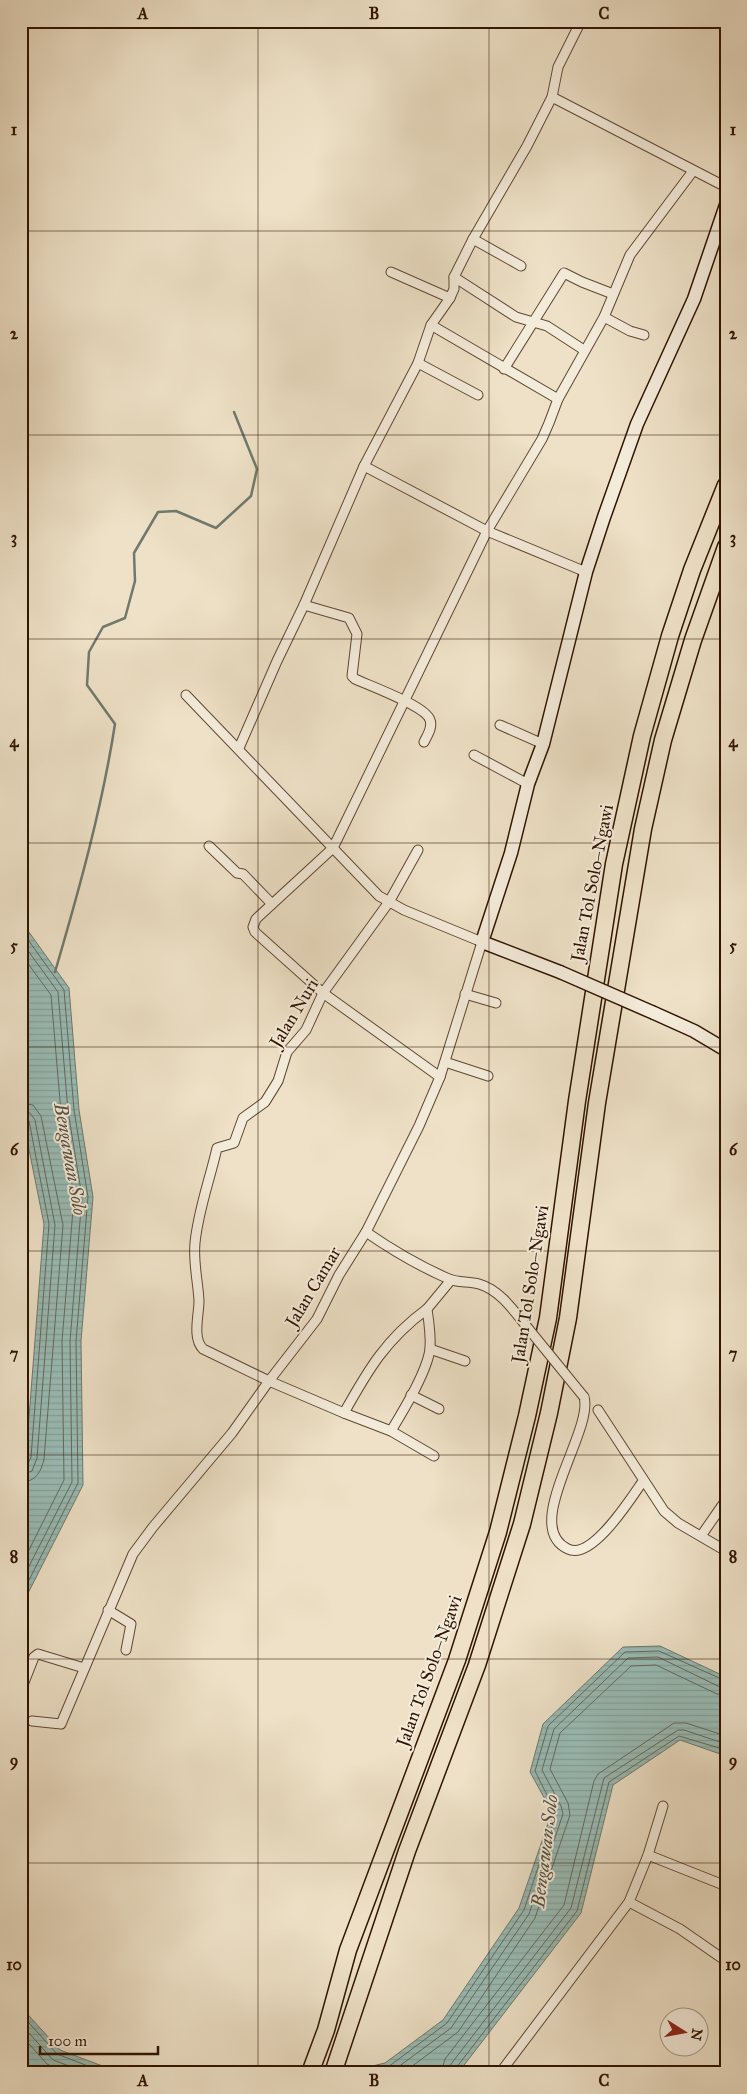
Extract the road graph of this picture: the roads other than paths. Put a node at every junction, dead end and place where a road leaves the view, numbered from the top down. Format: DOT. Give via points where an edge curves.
graph roads {
  1 [pos="581,21"];
  2 [pos="552,97"];
  3 [pos="693,171"];
  4 [pos="726,187"];
  5 [pos="726,205"];
  6 [pos="474,239"];
  7 [pos="521,266"];
  8 [pos="391,272"];
  9 [pos="454,278"];
  10 [pos="613,294"];
  11 [pos="450,298"];
  12 [pos="604,317"];
  13 [pos="533,322"];
  14 [pos="431,325"];
  15 [pos="644,335"];
  16 [pos="584,350"];
  17 [pos="418,363"];
  18 [pos="504,369"];
  19 [pos="478,395"];
  20 [pos="558,399"];
  21 [pos="364,466"];
  22 [pos="726,485"];
  23 [pos="487,531"];
  24 [pos="726,546"];
  25 [pos="586,572"];
  26 [pos="304,605"];
  27 [pos="186,695"];
  28 [pos="404,700"];
  29 [pos="500,724"];
  30 [pos="424,742"];
  31 [pos="543,744"];
  32 [pos="239,748"];
  33 [pos="474,755"];
  34 [pos="528,784"];
  35 [pos="209,846"];
  36 [pos="333,848"];
  37 [pos="418,850"];
  38 [pos="389,902"];
  39 [pos="272,904"];
  40 [pos="482,942"];
  41 [pos="323,993"];
  42 [pos="465,994"];
  43 [pos="496,1003"];
  44 [pos="726,1050"];
  45 [pos="446,1062"];
  46 [pos="488,1076"];
  47 [pos="440,1077"];
  48 [pos="366,1232"];
  49 [pos="452,1280"];
  50 [pos="427,1309"];
  51 [pos="430,1349"];
  52 [pos="465,1361"];
  53 [pos="269,1381"];
  54 [pos="412,1395"];
  55 [pos="439,1409"];
  56 [pos="598,1410"];
  57 [pos="344,1413"];
  58 [pos="391,1431"];
  59 [pos="434,1456"];
  60 [pos="643,1481"];
  61 [pos="726,1500"];
  62 [pos="700,1536"];
  63 [pos="726,1551"];
  64 [pos="108,1610"];
  65 [pos="126,1650"];
  66 [pos="84,1668"];
  67 [pos="21,1690"];
  68 [pos="32,1721"];
  69 [pos="663,1806"];
  70 [pos="648,1855"];
  71 [pos="726,1886"];
  72 [pos="629,1902"];
  73 [pos="726,1961"];
  74 [pos="310,2073"];
  75 [pos="333,2073"];
  76 [pos="500,2073"];
  1 -- 2 [label="street" via="558,67"];
  2 -- 3 [label="street"];
  2 -- 6 [label="street"];
  3 -- 4 [label="street"];
  3 -- 10 [label="street" via="638,243"];
  5 -- 25 [label="street" via="694,299 637,424"];
  6 -- 7 [label="street"];
  6 -- 9 [label="street"];
  8 -- 11 [label="street"];
  9 -- 11 [label="street"];
  9 -- 13 [label="street" via="516,317"];
  10 -- 12 [label="street"];
  10 -- 13 [label="street" via="564,273"];
  11 -- 14 [label="street"];
  12 -- 15 [label="street"];
  12 -- 16 [label="street"];
  13 -- 16 [label="street" via="547,326"];
  13 -- 18 [label="street"];
  14 -- 17 [label="street"];
  14 -- 18 [label="street"];
  16 -- 20 [label="street"];
  17 -- 19 [label="street"];
  17 -- 21 [label="street"];
  18 -- 20 [label="street"];
  20 -- 23 [label="street" via="542,439"];
  21 -- 23 [label="street"];
  21 -- 26 [label="street"];
  22 -- 74 [label="highway, Jalan Tol Solo–Ngawi" via="670,636 642,736 614,864 578,1091 548,1318 498,1532 457,1660 348,1950 326,2030"];
  23 -- 25 [label="street"];
  23 -- 28 [label="street"];
  24 -- 75 [label="highway" via="692,640 665,731 643,829 597,1103 568,1318 522,1524 477,1665 407,1851"];
  25 -- 31 [label="street"];
  26 -- 28 [label="street" via="349,618 357,634 352,676"];
  26 -- 32 [label="street"];
  27 -- 32 [label="street"];
  28 -- 30 [label="street" via="430,719 431,726"];
  28 -- 36 [label="street"];
  29 -- 31 [label="street"];
  31 -- 34 [label="street"];
  32 -- 36 [label="street"];
  33 -- 34 [label="street"];
  34 -- 40 [label="street" via="511,853"];
  35 -- 39 [label="street"];
  36 -- 38 [label="street" via="369,888"];
  36 -- 39 [label="street"];
  37 -- 38 [label="street, Jalan Nuri"];
  38 -- 40 [label="street"];
  38 -- 41 [label="street, Jalan Nuri"];
  39 -- 41 [label="street" via="256,920 255,932"];
  40 -- 42 [label="street, Jalan Camar"];
  40 -- 44 [label="street, bridge" via="694,1030"];
  41 -- 47 [label="street"];
  41 -- 53 [label="street, Jalan Nuri" via="306,1030 287,1052 278,1081 265,1102 243,1118 234,1143 217,1148 195,1242 200,1346"];
  42 -- 43 [label="street"];
  42 -- 45 [label="street, Jalan Camar"];
  45 -- 46 [label="street"];
  45 -- 47 [label="street, Jalan Camar"];
  47 -- 48 [label="street, Jalan Camar"];
  48 -- 49 [label="street" via="396,1253"];
  48 -- 53 [label="street, Jalan Camar" via="317,1319"];
  49 -- 50 [label="street"];
  49 -- 60 [label="street, bridge" via="480,1284 510,1306 584,1397 585,1412 553,1511 556,1538 572,1551 596,1541"];
  50 -- 51 [label="street"];
  50 -- 57 [label="street" via="396,1334 369,1370"];
  51 -- 52 [label="street"];
  51 -- 54 [label="street"];
  53 -- 57 [label="street"];
  53 -- 64 [label="street, Jalan Camar" via="232,1433 140,1543"];
  54 -- 55 [label="street"];
  54 -- 58 [label="street"];
  56 -- 60 [label="street"];
  57 -- 58 [label="street"];
  58 -- 59 [label="street"];
  60 -- 62 [label="street" via="668,1516"];
  61 -- 62 [label="street"];
  62 -- 63 [label="street"];
  64 -- 65 [label="street" via="131,1624"];
  64 -- 66 [label="street, Jalan Camar"];
  66 -- 67 [label="street" via="38,1654"];
  66 -- 68 [label="street, Jalan Camar" via="61,1724"];
  69 -- 70 [label="street"];
  70 -- 71 [label="street"];
  70 -- 72 [label="street"];
  72 -- 73 [label="street" via="680,1929"];
  72 -- 76 [label="street"];
}
